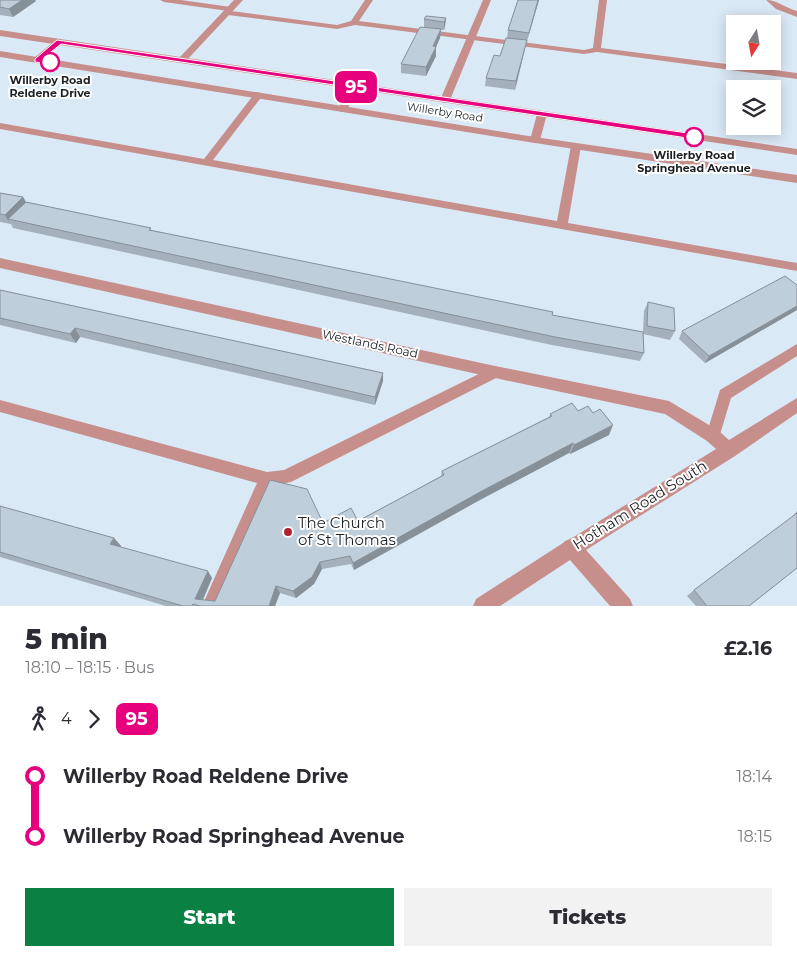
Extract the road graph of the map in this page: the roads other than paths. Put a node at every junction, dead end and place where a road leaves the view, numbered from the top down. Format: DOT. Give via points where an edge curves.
graph roads {
  1 [pos="164,0"];
  2 [pos="240,0"];
  3 [pos="369,0"];
  4 [pos="487,0"];
  5 [pos="603,0"];
  6 [pos="770,0"];
  7 [pos="229,11"];
  8 [pos="797,14"];
  9 [pos="354,23"];
  10 [pos="0,33"];
  11 [pos="470,38"];
  12 [pos="59,42"];
  13 [pos="597,50"];
  14 [pos="0,54"];
  15 [pos="37,60"];
  16 [pos="182,60"];
  17 [pos="797,76"];
  18 [pos="356,87"];
  19 [pos="258,95"];
  20 [pos="445,100"];
  21 [pos="343,109"];
  22 [pos="542,114"];
  23 [pos="0,126"];
  24 [pos="535,140"];
  25 [pos="576,146"];
  26 [pos="797,152"];
  27 [pos="206,163"];
  28 [pos="797,179"];
  29 [pos="562,226"];
  30 [pos="0,263"];
  31 [pos="797,267"];
  32 [pos="797,349"];
  33 [pos="495,372"];
  34 [pos="797,405"];
  35 [pos="0,406"];
  36 [pos="713,436"];
  37 [pos="729,450"];
  38 [pos="267,479"];
  39 [pos="571,547"];
  40 [pos="211,606"];
  41 [pos="483,606"];
  42 [pos="623,606"];
  1 -- 7 [label="lane"];
  2 -- 7 [label="street"];
  3 -- 9 [label="lane"];
  4 -- 11 [label="street"];
  5 -- 13 [label="lane"];
  6 -- 8 [label="street"];
  7 -- 9 [label="lane" via="337,27"];
  7 -- 16 [label="street"];
  9 -- 11 [label="lane"];
  10 -- 12 [label="street, Willerby Road"];
  11 -- 13 [label="lane" via="584,52"];
  11 -- 20 [label="street"];
  12 -- 15 [label="lane"];
  12 -- 16 [label="street, Willerby Road"];
  13 -- 17 [label="lane"];
  14 -- 15 [label="street, Willerby Road"];
  15 -- 19 [label="street, Willerby Road"];
  16 -- 18 [label="street, Willerby Road"];
  18 -- 20 [label="street, Willerby Road"];
  18 -- 21 [label="lane"];
  19 -- 21 [label="street, Willerby Road"];
  19 -- 27 [label="lane"];
  20 -- 22 [label="street, Willerby Road"];
  21 -- 24 [label="street, Willerby Road"];
  22 -- 24 [label="lane"];
  22 -- 26 [label="street, Willerby Road"];
  23 -- 27 [label="lane"];
  24 -- 25 [label="street, Willerby Road"];
  25 -- 28 [label="street, Willerby Road"];
  25 -- 29 [label="lane"];
  27 -- 29 [label="lane"];
  29 -- 31 [label="lane"];
  30 -- 33 [label="street, Westlands Road"];
  32 -- 36 [label="lane" via="724,394"];
  33 -- 36 [label="street, Westlands Road" via="669,408"];
  33 -- 38 [label="lane" via="286,477"];
  34 -- 37 [label="street, Hotham Road South"];
  35 -- 38 [label="lane"];
  36 -- 37 [label="street, Westlands Road"];
  37 -- 39 [label="street, Hotham Road South"];
  38 -- 40 [label="lane"];
  39 -- 41 [label="street, Hotham Road South"];
  39 -- 42 [label="street"];
}
